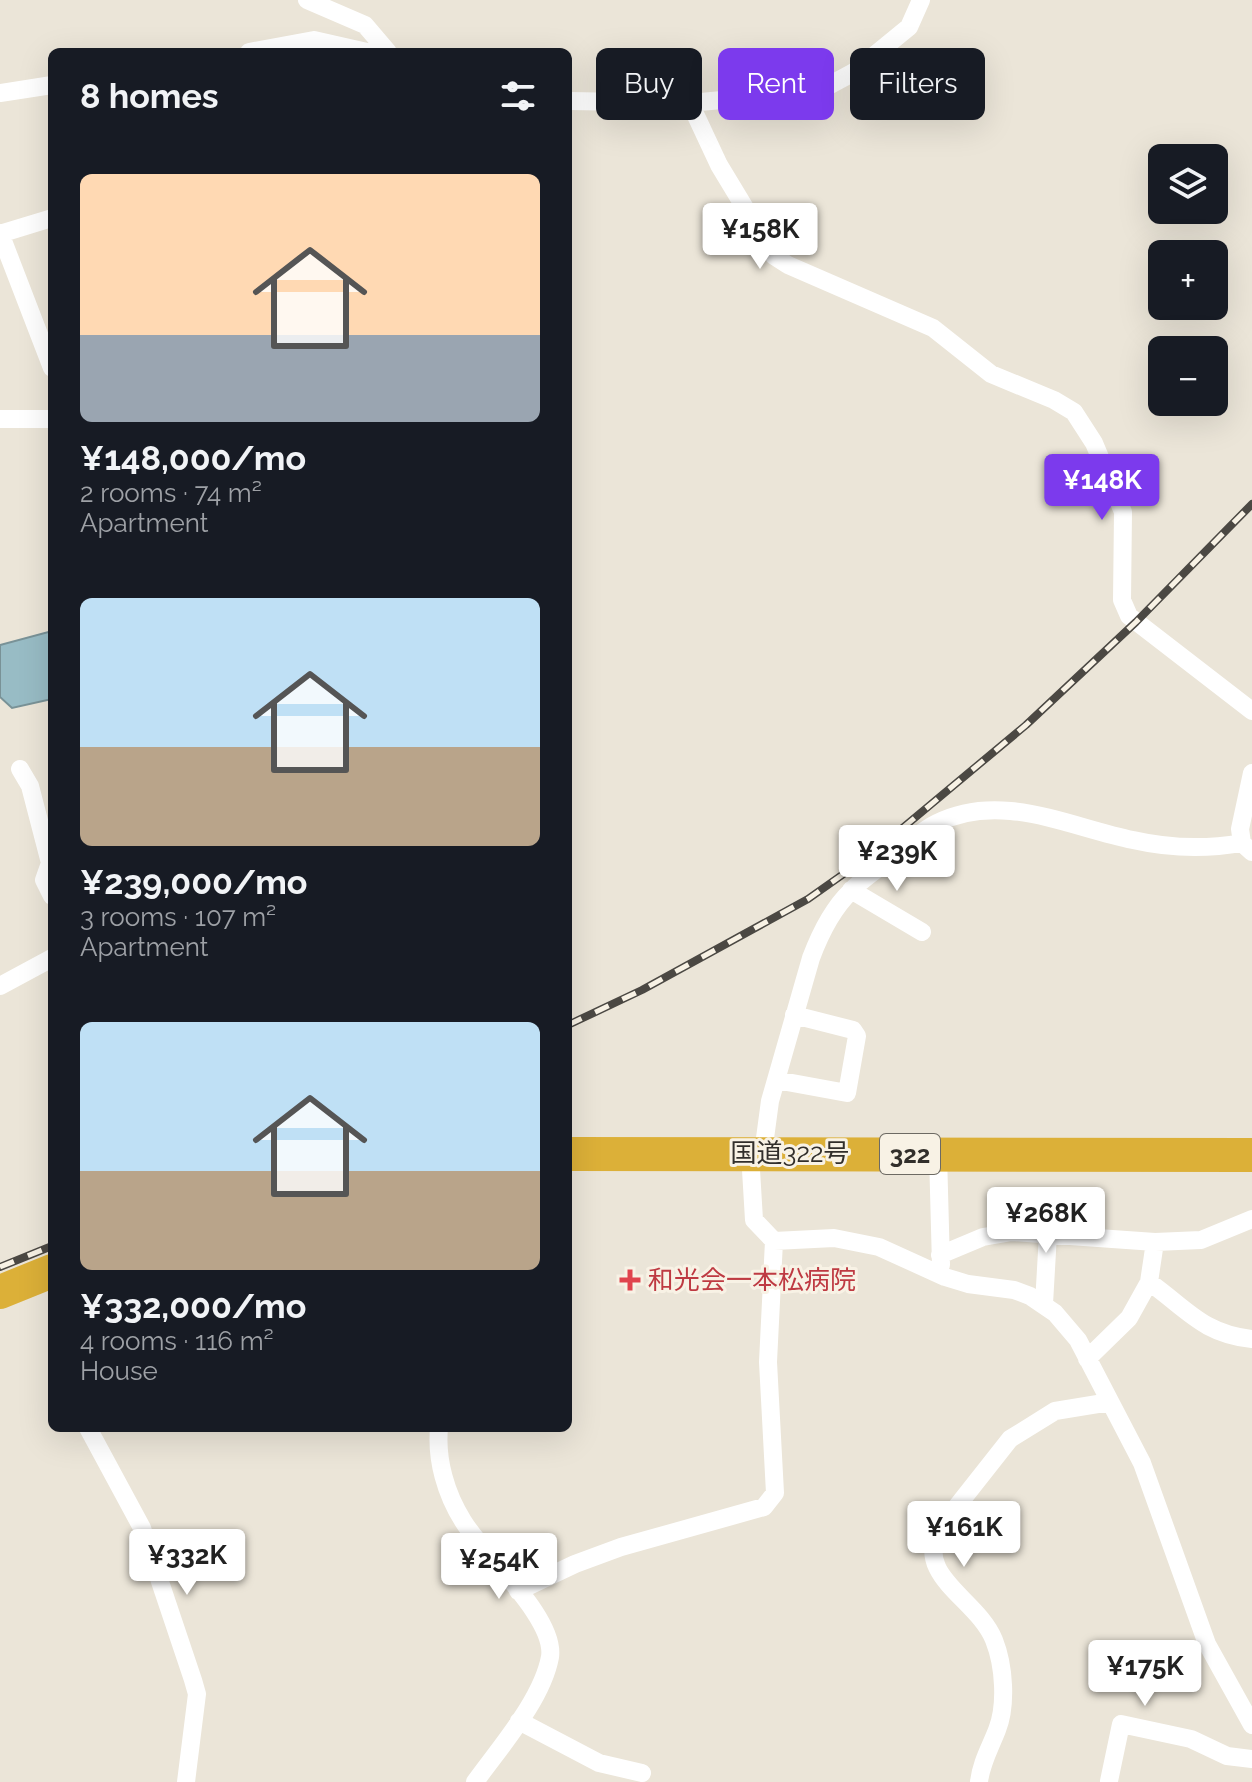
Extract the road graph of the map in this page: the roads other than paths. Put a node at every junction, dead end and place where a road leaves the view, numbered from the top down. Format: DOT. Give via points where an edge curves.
graph roads {
  1 [pos="307,0"];
  2 [pos="921,0"];
  3 [pos="271,48"];
  4 [pos="349,48"];
  5 [pos="385,48"];
  6 [pos="48,86"];
  7 [pos="0,93"];
  8 [pos="572,101"];
  9 [pos="596,101"];
  10 [pos="702,102"];
  11 [pos="698,120"];
  12 [pos="48,219"];
  13 [pos="0,234"];
  14 [pos="48,358"];
  15 [pos="0,419"];
  16 [pos="48,419"];
  17 [pos="1252,711"];
  18 [pos="20,769"];
  19 [pos="1252,773"];
  20 [pos="1247,848"];
  21 [pos="48,855"];
  22 [pos="48,869"];
  23 [pos="48,888"];
  24 [pos="851,890"];
  25 [pos="922,932"];
  26 [pos="48,960"];
  27 [pos="0,986"];
  28 [pos="794,1015"];
  29 [pos="776,1080"];
  30 [pos="757,1153"];
  31 [pos="572,1154"];
  32 [pos="938,1154"];
  33 [pos="1252,1155"];
  34 [pos="1252,1219"];
  35 [pos="1048,1234"];
  36 [pos="774,1241"];
  37 [pos="1155,1242"];
  38 [pos="940,1255"];
  39 [pos="48,1273"];
  40 [pos="941,1276"];
  41 [pos="1149,1282"];
  42 [pos="0,1292"];
  43 [pos="1044,1304"];
  44 [pos="1252,1339"];
  45 [pos="1087,1359"];
  46 [pos="1110,1402"];
  47 [pos="90,1432"];
  48 [pos="439,1432"];
  49 [pos="518,1591"];
  50 [pos="519,1721"];
  51 [pos="1252,1725"];
  52 [pos="1252,1759"];
  53 [pos="642,1773"];
  54 [pos="1109,1781"];
  55 [pos="186,1782"];
  56 [pos="475,1782"];
  57 [pos="979,1782"];
  1 -- 5 [label="street" via="365,25"];
  2 -- 10 [label="street" via="909,27 830,85"];
  3 -- 4 [label="street" via="314,40"];
  6 -- 7 [label="street"];
  8 -- 9 [label="street"];
  11 -- 17 [label="street" via="774,256 933,328 991,374 1074,412 1094,443 1123,512 1122,600 1129,616"];
  12 -- 13 [label="street"];
  13 -- 14 [label="street"];
  15 -- 16 [label="street"];
  18 -- 21 [label="street" via="30,786"];
  19 -- 20 [label="street" via="1240,829"];
  20 -- 24 [label="street" via="1169,846 1017,810 987,811 939,821"];
  22 -- 23 [label="street"];
  24 -- 25 [label="street"];
  24 -- 28 [label="street" via="820,936"];
  26 -- 27 [label="street"];
  28 -- 29 [label="street"];
  28 -- 29 [label="street" via="853,1030 857,1036 847,1093"];
  29 -- 30 [label="street"];
  30 -- 31 [label="highway, 国道322号 / 322"];
  30 -- 32 [label="highway, 国道322号 / 322"];
  30 -- 36 [label="street" via="754,1220"];
  32 -- 33 [label="highway, 国道322号 / 322"];
  32 -- 38 [label="street"];
  34 -- 37 [label="street" via="1201,1240"];
  35 -- 37 [label="street"];
  35 -- 38 [label="street" via="983,1237"];
  35 -- 43 [label="street"];
  36 -- 40 [label="street" via="849,1240 879,1247"];
  36 -- 49 [label="street" via="768,1362 776,1487 770,1501 621,1547"];
  37 -- 41 [label="street"];
  38 -- 40 [label="street"];
  39 -- 42 [label="highway"];
  40 -- 43 [label="street" via="1014,1290"];
  41 -- 44 [label="street" via="1206,1326"];
  41 -- 45 [label="street" via="1129,1318"];
  43 -- 45 [label="street" via="1068,1327"];
  45 -- 46 [label="street"];
  46 -- 51 [label="street" via="1142,1463 1207,1644"];
  46 -- 57 [label="street" via="1055,1411 1010,1439 932,1543 934,1564 984,1622 1001,1663 1001,1718"];
  47 -- 55 [label="street" via="142,1528 197,1694"];
  48 -- 49 [label="street" via="452,1501"];
  49 -- 50 [label="street" via="546,1628 551,1652"];
  50 -- 53 [label="street" via="599,1763"];
  50 -- 56 [label="street"];
  52 -- 54 [label="street" via="1121,1724"];
}
